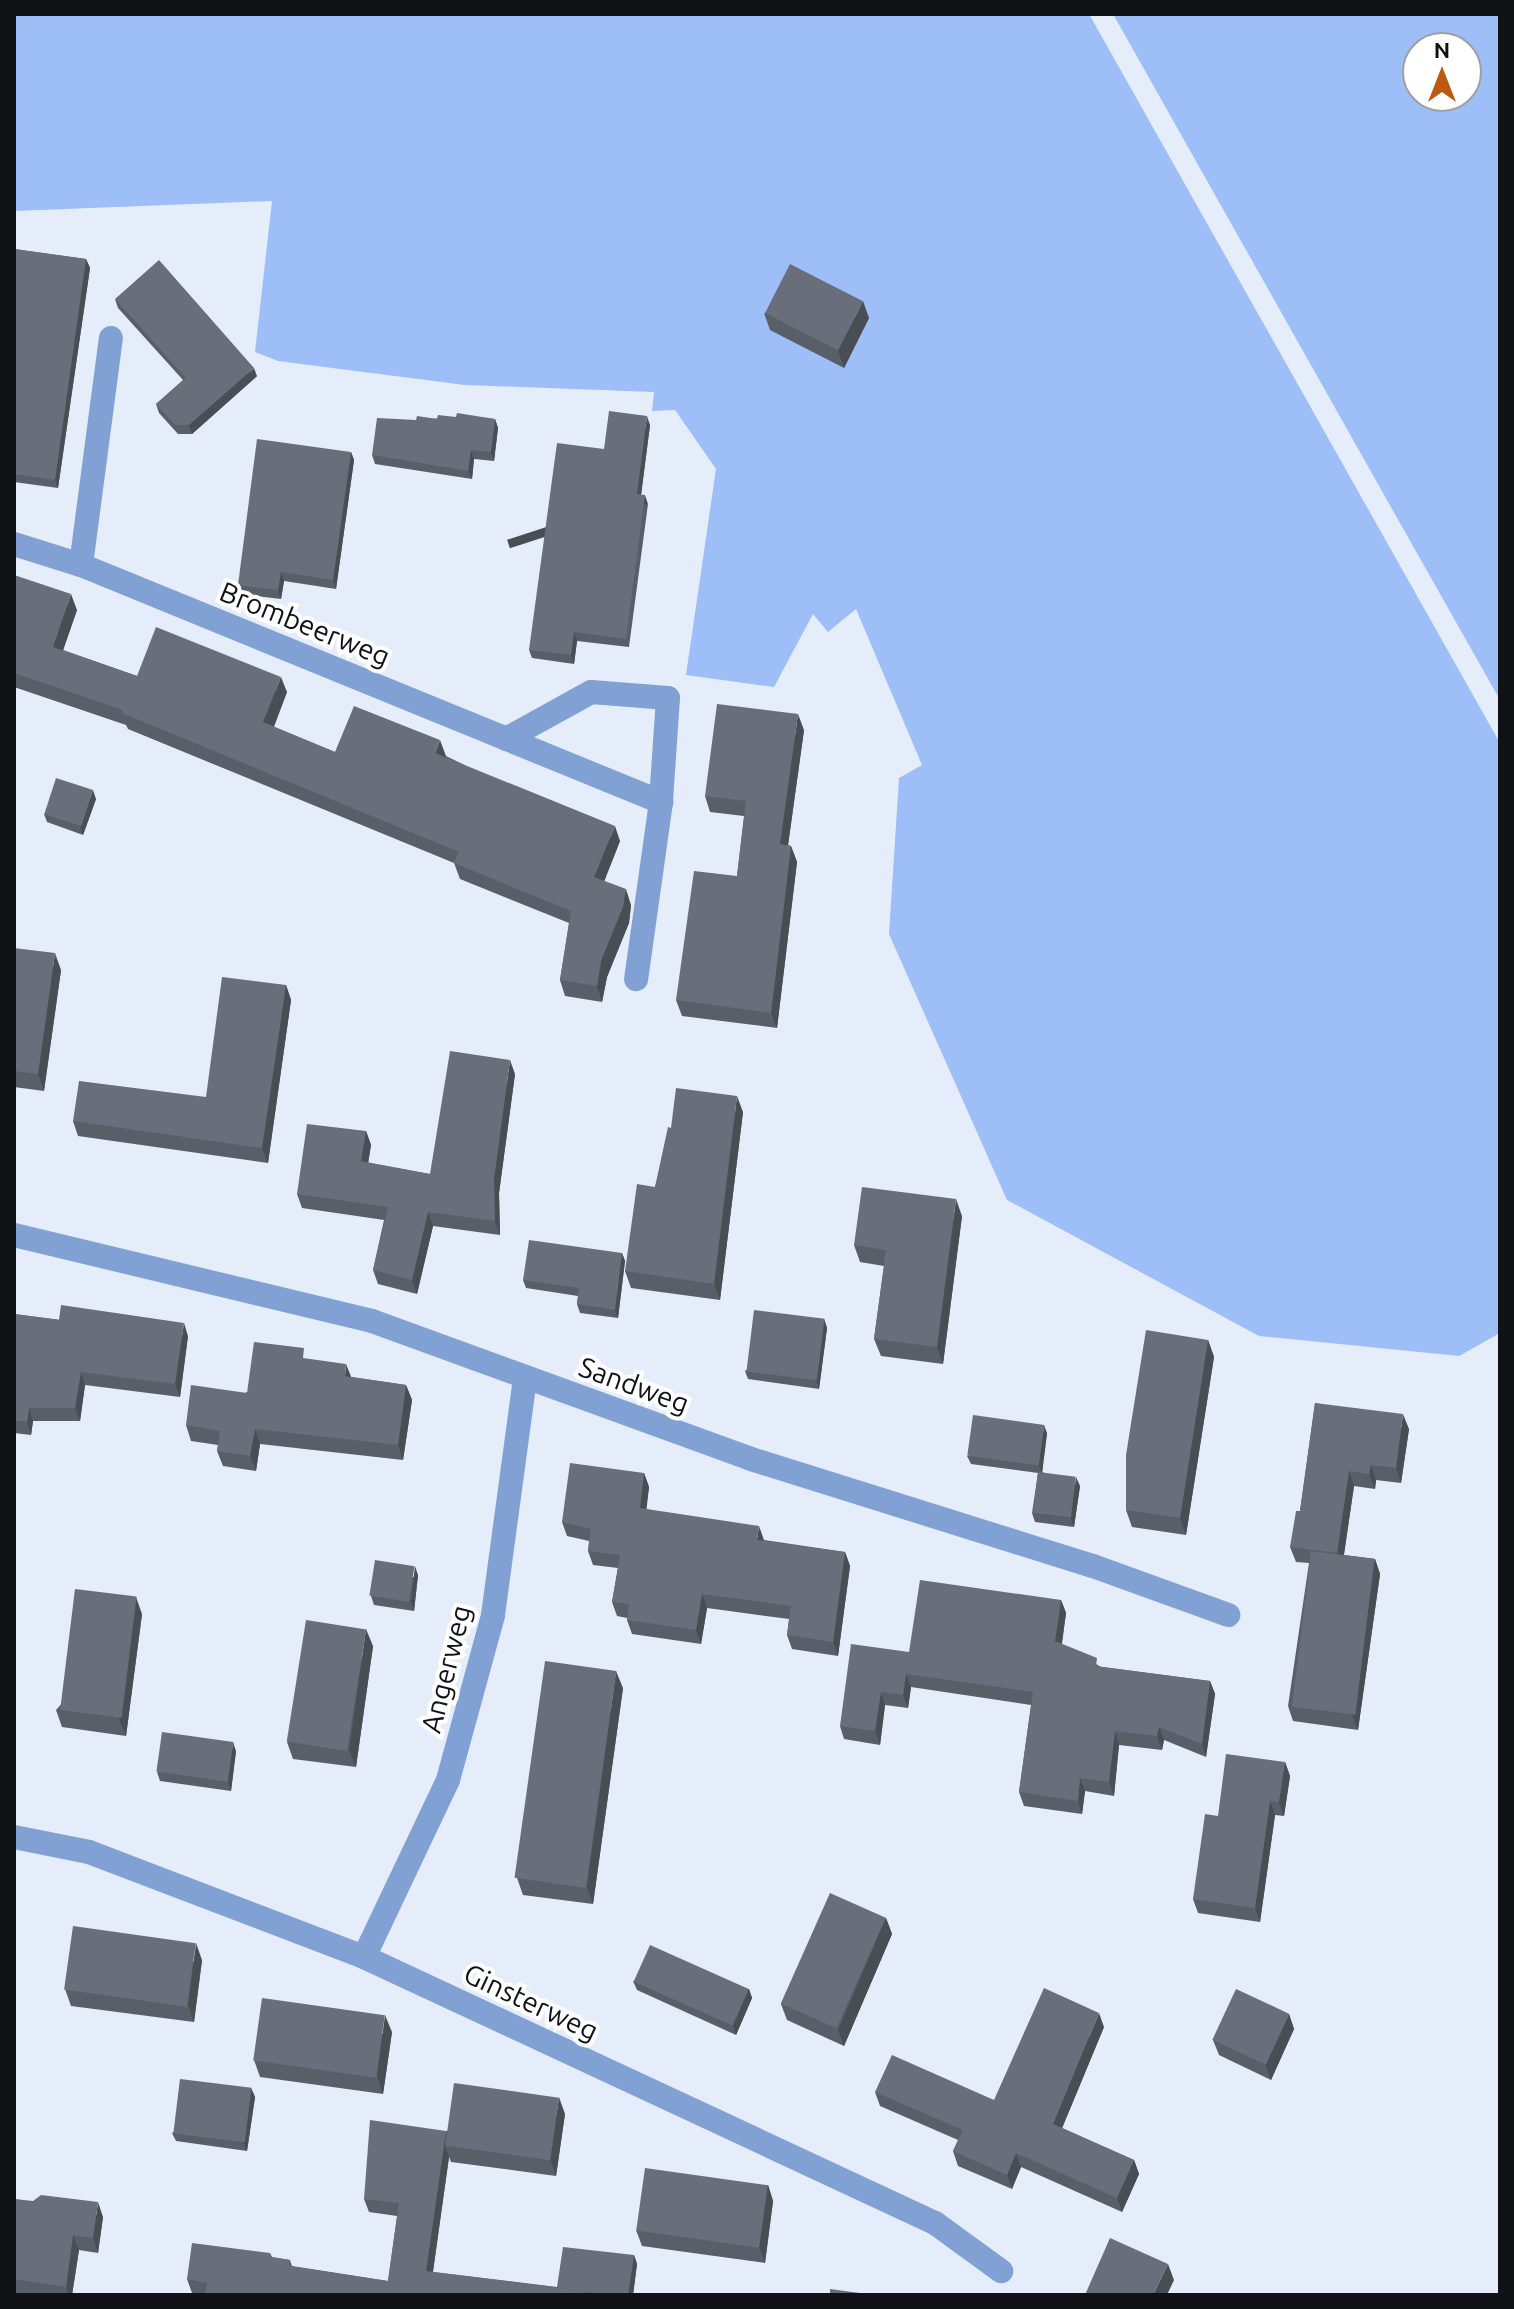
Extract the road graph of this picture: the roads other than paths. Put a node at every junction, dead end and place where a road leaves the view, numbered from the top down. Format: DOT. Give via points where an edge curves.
graph roads {
  1 [pos="111,338"];
  2 [pos="14,544"];
  3 [pos="81,565"];
  4 [pos="506,739"];
  5 [pos="661,802"];
  6 [pos="636,979"];
  7 [pos="14,1235"];
  8 [pos="525,1377"];
  9 [pos="1228,1615"];
  10 [pos="14,1837"];
  11 [pos="364,1957"];
  12 [pos="1001,2271"];
  1 -- 3 [label="street"];
  2 -- 3 [label="street, Brombeerweg"];
  3 -- 4 [label="street, Brombeerweg"];
  4 -- 5 [label="street, Brombeerweg"];
  4 -- 5 [label="street" via="591,692 668,698"];
  5 -- 6 [label="street"];
  7 -- 8 [label="street, Sandweg" via="372,1321"];
  8 -- 9 [label="street, Sandweg" via="751,1459 1093,1566"];
  8 -- 11 [label="street, Angerweg" via="493,1615 448,1780"];
  10 -- 11 [label="street, Ginsterweg" via="89,1852"];
  11 -- 12 [label="street, Ginsterweg" via="935,2223"];
}
